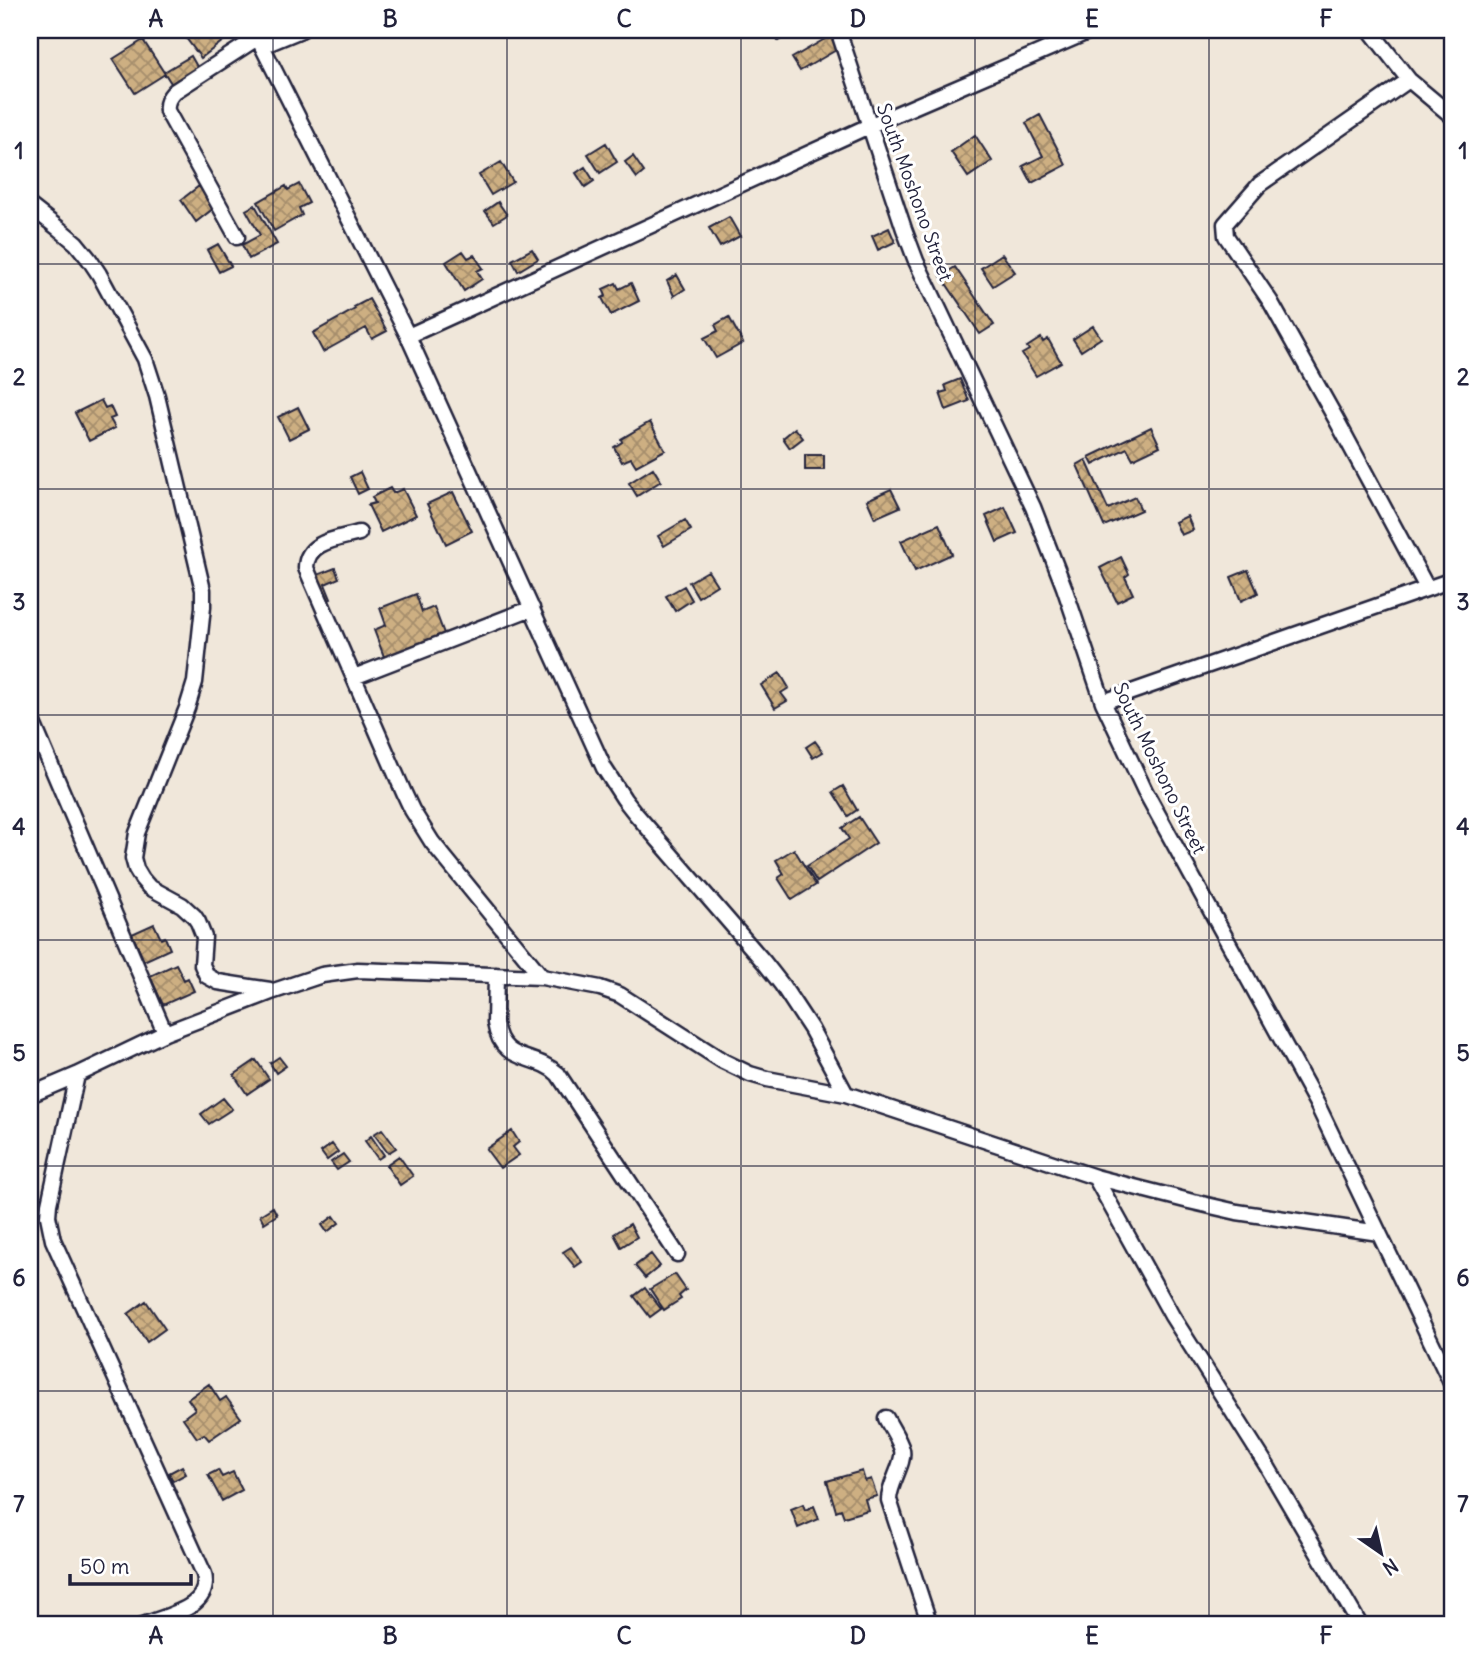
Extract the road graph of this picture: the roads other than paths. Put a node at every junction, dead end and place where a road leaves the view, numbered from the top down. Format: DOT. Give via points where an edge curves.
graph roads {
  1 [pos="301,30"];
  2 [pos="838,30"];
  3 [pos="1092,30"];
  4 [pos="1370,30"];
  5 [pos="258,38"];
  6 [pos="1409,80"];
  7 [pos="1452,116"];
  8 [pos="871,125"];
  9 [pos="30,206"];
  10 [pos="236,237"];
  11 [pos="408,336"];
  12 [pos="359,533"];
  13 [pos="1452,580"];
  14 [pos="1427,588"];
  15 [pos="532,608"];
  16 [pos="354,677"];
  17 [pos="1103,702"];
  18 [pos="30,716"];
  19 [pos="496,975"];
  20 [pos="542,977"];
  21 [pos="274,991"];
  22 [pos="165,1032"];
  23 [pos="76,1075"];
  24 [pos="846,1094"];
  25 [pos="30,1095"];
  26 [pos="1095,1177"];
  27 [pos="1379,1233"];
  28 [pos="677,1254"];
  29 [pos="1452,1385"];
  30 [pos="886,1418"];
  31 [pos="144,1625"];
  32 [pos="930,1625"];
  33 [pos="1360,1625"];
  1 -- 5 [label="street"];
  2 -- 8 [label="street, South Moshono Street"];
  3 -- 8 [label="street"];
  4 -- 6 [label="street"];
  5 -- 10 [label="street" via="176,91 166,106"];
  5 -- 11 [label="street"];
  6 -- 7 [label="street"];
  6 -- 14 [label="street" via="1260,184 1224,224 1226,236 1270,302"];
  8 -- 11 [label="street"];
  8 -- 17 [label="street, South Moshono Street" via="916,261 1034,507"];
  9 -- 21 [label="street" via="89,259 145,359 200,574 203,607 195,682 137,833 136,869 149,887 194,915 204,937 202,965 207,976"];
  11 -- 15 [label="street"];
  12 -- 16 [label="street" via="317,545 306,562"];
  13 -- 14 [label="street"];
  14 -- 17 [label="street"];
  15 -- 16 [label="street"];
  15 -- 24 [label="street" via="613,783 782,985"];
  16 -- 20 [label="street" via="421,826"];
  17 -- 27 [label="street, South Moshono Street" via="1158,817 1317,1104"];
  18 -- 22 [label="street"];
  19 -- 20 [label="street"];
  19 -- 21 [label="street" via="358,970 322,975"];
  19 -- 28 [label="street" via="495,1023 502,1043 512,1054 558,1074"];
  20 -- 24 [label="street" via="620,995 750,1074"];
  21 -- 22 [label="street"];
  22 -- 23 [label="street"];
  23 -- 25 [label="street"];
  23 -- 31 [label="street" via="49,1204 49,1228 206,1581 192,1606"];
  24 -- 26 [label="street"];
  26 -- 27 [label="street" via="1237,1212"];
  26 -- 33 [label="street" via="1172,1316"];
  27 -- 29 [label="street, South Moshono Street"];
  30 -- 32 [label="street" via="903,1453 889,1500"];
}
